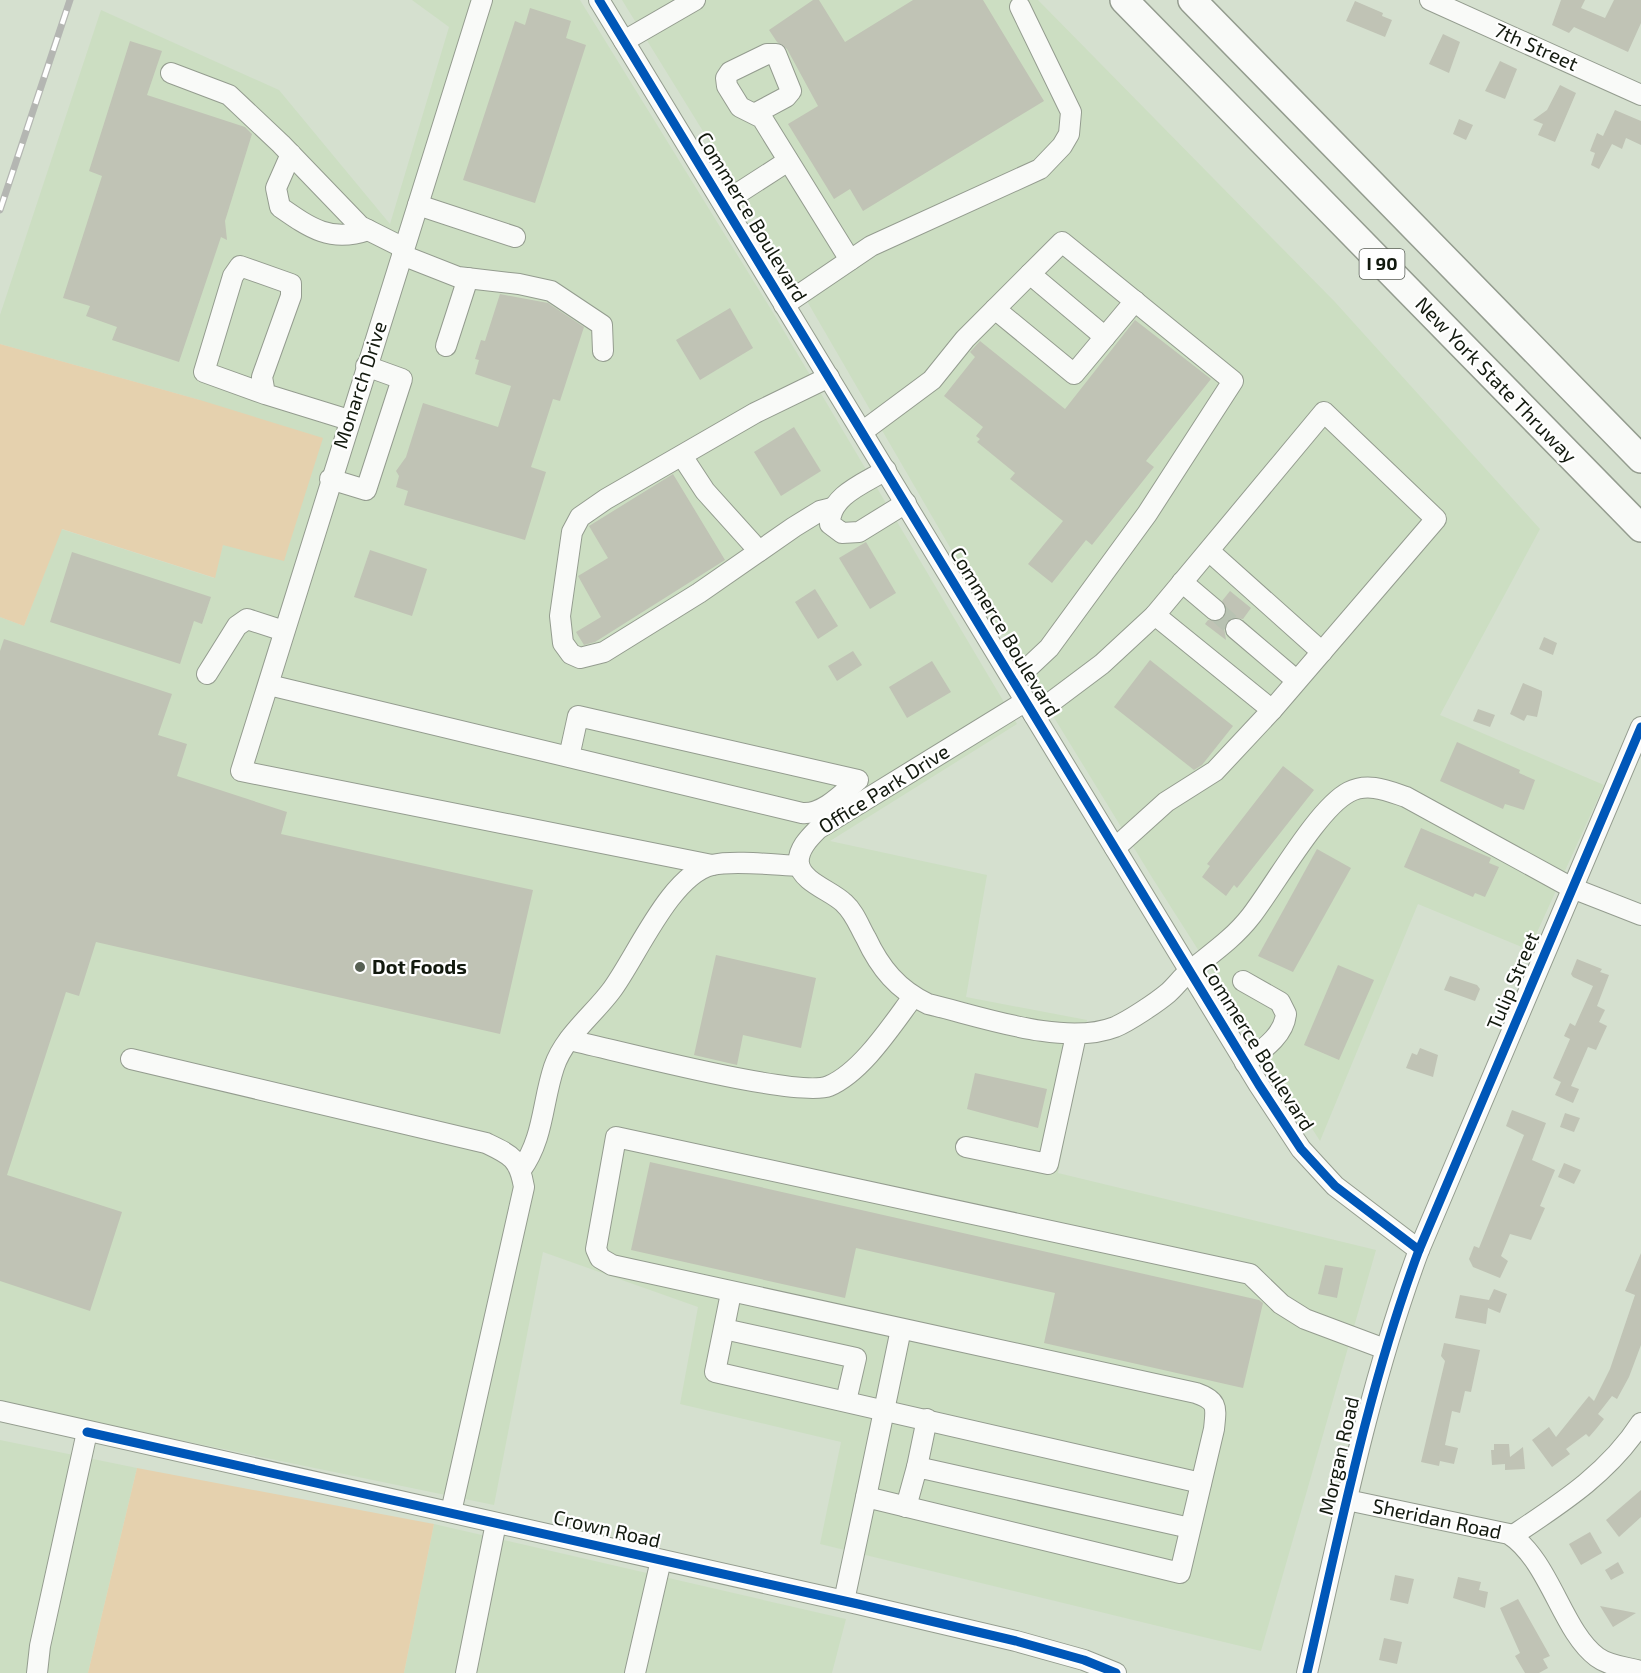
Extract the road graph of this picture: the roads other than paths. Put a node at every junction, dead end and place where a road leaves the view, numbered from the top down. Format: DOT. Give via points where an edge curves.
graph roads {
  1 [pos="482,0"];
  2 [pos="599,0"];
  3 [pos="695,0"];
  4 [pos="1124,0"];
  5 [pos="1192,0"];
  6 [pos="1430,0"];
  7 [pos="1020,8"];
  8 [pos="624,41"];
  9 [pos="171,74"];
  10 [pos="1640,90"];
  11 [pos="756,113"];
  12 [pos="291,154"];
  13 [pos="788,161"];
  14 [pos="723,203"];
  15 [pos="418,205"];
  16 [pos="368,230"];
  17 [pos="515,237"];
  18 [pos="403,252"];
  19 [pos="850,260"];
  20 [pos="1030,274"];
  21 [pos="468,278"];
  22 [pos="1135,301"];
  23 [pos="784,305"];
  24 [pos="994,309"];
  25 [pos="1105,337"];
  26 [pos="446,346"];
  27 [pos="603,351"];
  28 [pos="366,366"];
  29 [pos="829,377"];
  30 [pos="266,394"];
  31 [pos="349,420"];
  32 [pos="862,432"];
  33 [pos="682,456"];
  34 [pos="1641,459"];
  35 [pos="886,470"];
  36 [pos="330,479"];
  37 [pos="906,503"];
  38 [pos="832,508"];
  39 [pos="1641,528"];
  40 [pos="1209,550"];
  41 [pos="759,551"];
  42 [pos="1182,582"];
  43 [pos="1215,610"];
  44 [pos="1155,615"];
  45 [pos="1236,629"];
  46 [pos="284,632"];
  47 [pos="1322,651"];
  48 [pos="207,674"];
  49 [pos="1296,680"];
  50 [pos="1014,681"];
  51 [pos="268,685"];
  52 [pos="1030,708"];
  53 [pos="1272,710"];
  54 [pos="1641,727"];
  55 [pos="569,757"];
  56 [pos="1114,848"];
  57 [pos="712,865"];
  58 [pos="799,866"];
  59 [pos="1572,888"];
  60 [pos="1641,915"];
  61 [pos="1189,972"];
  62 [pos="1243,981"];
  63 [pos="913,997"];
  64 [pos="1076,1035"];
  65 [pos="569,1040"];
  66 [pos="131,1059"];
  67 [pos="1245,1063"];
  68 [pos="966,1147"];
  69 [pos="521,1170"];
  70 [pos="1419,1250"];
  71 [pos="731,1293"];
  72 [pos="724,1329"];
  73 [pos="901,1329"];
  74 [pos="1385,1349"];
  75 [pos="846,1401"];
  76 [pos="884,1409"];
  77 [pos="0,1411"];
  78 [pos="927,1419"];
  79 [pos="1641,1424"];
  80 [pos="87,1432"];
  81 [pos="917,1467"];
  82 [pos="1201,1483"];
  83 [pos="866,1497"];
  84 [pos="1347,1500"];
  85 [pos="906,1507"];
  86 [pos="452,1512"];
  87 [pos="496,1523"];
  88 [pos="1190,1528"];
  89 [pos="1512,1536"];
  90 [pos="661,1560"];
  91 [pos="844,1601"];
  92 [pos="1641,1671"];
  93 [pos="37,1673"];
  94 [pos="466,1673"];
  95 [pos="635,1673"];
  96 [pos="1116,1673"];
  97 [pos="1307,1673"];
  1 -- 15 [label="street, Monarch Drive"];
  2 -- 8 [label="street, Commerce Boulevard"];
  3 -- 8 [label="street"];
  4 -- 39 [label="highway, New York State Thruway / I 90"];
  5 -- 34 [label="highway, I 90"];
  6 -- 10 [label="street, 7th Street"];
  7 -- 19 [label="street" via="1071,111 1069,134 1062,146 1040,169 871,246"];
  8 -- 14 [label="street, Commerce Boulevard"];
  9 -- 12 [label="street" via="230,95"];
  11 -- 13 [label="street"];
  12 -- 16 [label="street"];
  12 -- 16 [label="street" via="276,188 280,207 311,229 339,236"];
  13 -- 14 [label="street"];
  13 -- 19 [label="street"];
  14 -- 23 [label="street, Commerce Boulevard"];
  15 -- 17 [label="street"];
  15 -- 18 [label="street, Monarch Drive"];
  16 -- 18 [label="street"];
  18 -- 21 [label="street"];
  18 -- 28 [label="street, Monarch Drive"];
  19 -- 23 [label="street"];
  20 -- 22 [label="street" via="1062,242"];
  20 -- 24 [label="street"];
  20 -- 25 [label="street"];
  21 -- 26 [label="street"];
  21 -- 27 [label="street" via="519,284 562,296 602,325"];
  22 -- 25 [label="street"];
  22 -- 50 [label="street" via="1233,381 1140,523 1048,648"];
  23 -- 29 [label="street, Commerce Boulevard"];
  24 -- 25 [label="street" via="1074,374"];
  24 -- 32 [label="street" via="932,380"];
  28 -- 31 [label="street, Monarch Drive"];
  28 -- 36 [label="street" via="402,380 366,490"];
  29 -- 32 [label="street, Commerce Boulevard"];
  29 -- 33 [label="street" via="755,413"];
  30 -- 30 [label="street" via="262,376 291,296 291,284 240,266 233,276 204,372"];
  30 -- 31 [label="street"];
  31 -- 36 [label="street, Monarch Drive"];
  32 -- 35 [label="street, Commerce Boulevard"];
  33 -- 41 [label="street" via="705,491"];
  33 -- 41 [label="street" via="580,517 572,532 560,616 563,643 580,658 604,652"];
  35 -- 37 [label="street, Commerce Boulevard"];
  35 -- 38 [label="street" via="838,500"];
  36 -- 46 [label="street, Monarch Drive"];
  37 -- 38 [label="street" via="859,532 850,533 842,533 830,524"];
  37 -- 50 [label="street, Commerce Boulevard"];
  38 -- 41 [label="street" via="811,516"];
  40 -- 42 [label="street, Office Park Drive"];
  40 -- 47 [label="street"];
  40 -- 47 [label="street, Office Park Drive" via="1324,412 1436,519"];
  42 -- 43 [label="street"];
  42 -- 44 [label="street, Office Park Drive"];
  44 -- 52 [label="street, Office Park Drive" via="1102,664"];
  44 -- 53 [label="street"];
  45 -- 49 [label="street"];
  46 -- 48 [label="street" via="247,620 237,626"];
  46 -- 51 [label="street, Monarch Drive"];
  47 -- 49 [label="street"];
  49 -- 53 [label="street"];
  50 -- 52 [label="street, Commerce Boulevard"];
  51 -- 55 [label="street"];
  51 -- 57 [label="street, Monarch Drive" via="241,771"];
  52 -- 56 [label="street, Commerce Boulevard"];
  52 -- 58 [label="street, Office Park Drive" via="818,829 805,841"];
  53 -- 56 [label="street" via="1215,771 1166,802"];
  54 -- 59 [label="street, Tulip Street"];
  55 -- 55 [label="street" via="811,814 858,780 578,716"];
  56 -- 61 [label="street, Commerce Boulevard"];
  57 -- 58 [label="street"];
  57 -- 65 [label="street" via="687,879 649,928 613,988"];
  58 -- 63 [label="street" via="806,877 844,903 889,978"];
  59 -- 60 [label="street"];
  59 -- 61 [label="street" via="1406,797 1379,788 1358,789 1340,798 1312,831 1236,933"];
  59 -- 70 [label="street, Tulip Street"];
  61 -- 64 [label="street" via="1167,994 1115,1027"];
  61 -- 67 [label="street, Commerce Boulevard"];
  62 -- 67 [label="street" via="1280,1002 1286,1014 1284,1026 1274,1038"];
  63 -- 64 [label="street" via="928,1004 1048,1032"];
  63 -- 65 [label="street" via="864,1060 828,1086 801,1088 742,1079"];
  64 -- 68 [label="street" via="1048,1164"];
  65 -- 69 [label="street" via="554,1066 536,1147"];
  66 -- 69 [label="street" via="486,1143 510,1154"];
  67 -- 70 [label="street, Commerce Boulevard" via="1301,1149 1335,1186"];
  69 -- 86 [label="street" via="524,1187"];
  70 -- 74 [label="street, Morgan Road"];
  71 -- 72 [label="street"];
  71 -- 73 [label="street"];
  71 -- 74 [label="street" via="612,1265 600,1258 596,1249 616,1137 1250,1274 1281,1304 1305,1319"];
  72 -- 75 [label="street" via="715,1372"];
  72 -- 75 [label="street" via="856,1358"];
  73 -- 76 [label="street"];
  73 -- 82 [label="street" via="1210,1398 1216,1407 1214,1429"];
  74 -- 84 [label="street, Morgan Road"];
  75 -- 76 [label="street"];
  76 -- 78 [label="street"];
  76 -- 83 [label="street"];
  77 -- 80 [label="street, Crown Road"];
  78 -- 81 [label="street"];
  78 -- 82 [label="street"];
  79 -- 89 [label="street" via="1606,1467 1570,1498"];
  80 -- 86 [label="street, Crown Road"];
  80 -- 93 [label="street"];
  81 -- 85 [label="street"];
  81 -- 88 [label="street"];
  82 -- 88 [label="street"];
  83 -- 85 [label="street"];
  83 -- 91 [label="street"];
  84 -- 89 [label="street, Sheridan Road"];
  84 -- 97 [label="street, Morgan Road"];
  85 -- 88 [label="street" via="1180,1573"];
  86 -- 87 [label="street, Crown Road"];
  87 -- 90 [label="street, Crown Road"];
  87 -- 94 [label="street"];
  89 -- 92 [label="street, Sheridan Road" via="1528,1551 1584,1644 1608,1663"];
  90 -- 91 [label="street, Crown Road"];
  90 -- 95 [label="street"];
  91 -- 96 [label="street, Crown Road" via="1016,1641"];
}
